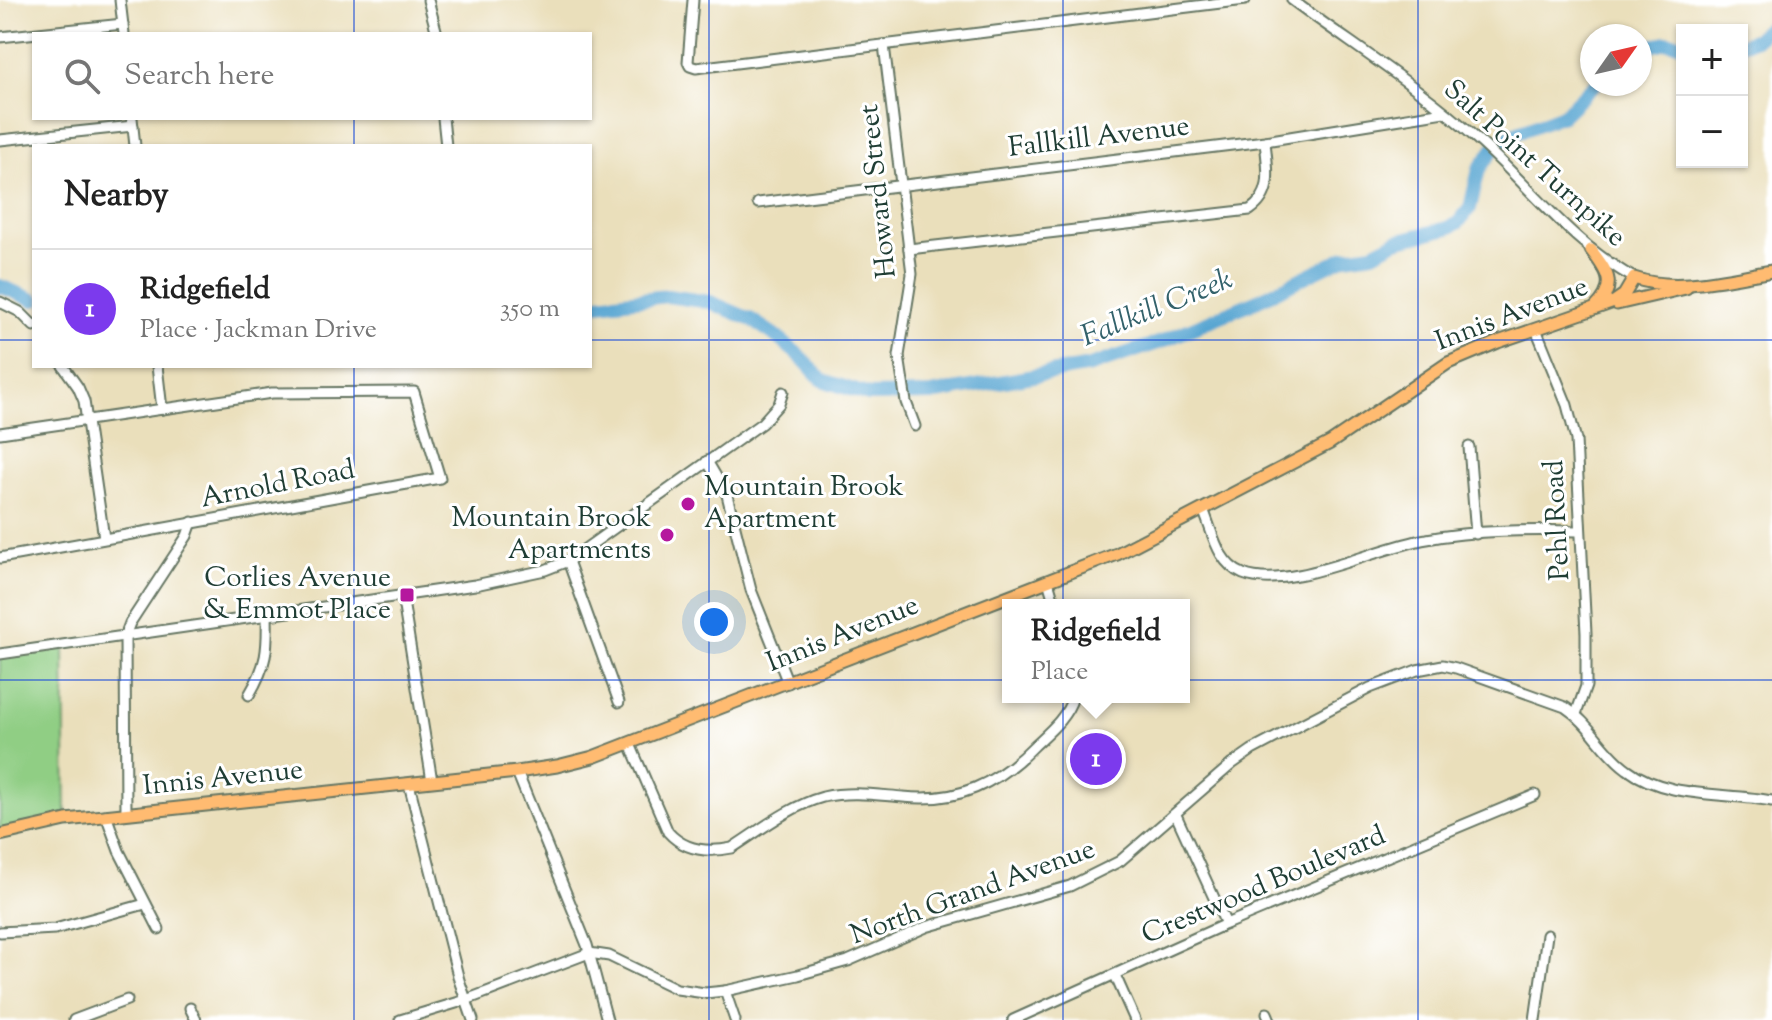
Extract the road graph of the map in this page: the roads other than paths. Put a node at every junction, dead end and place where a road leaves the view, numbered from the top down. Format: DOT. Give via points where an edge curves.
graph roads {
  1 [pos="120,0"];
  2 [pos="428,0"];
  3 [pos="693,0"];
  4 [pos="1245,0"];
  5 [pos="1292,0"];
  6 [pos="123,29"];
  7 [pos="77,32"];
  8 [pos="436,32"];
  9 [pos="32,35"];
  10 [pos="0,37"];
  11 [pos="884,45"];
  12 [pos="1444,112"];
  13 [pos="443,120"];
  14 [pos="132,122"];
  15 [pos="0,140"];
  16 [pos="1265,141"];
  17 [pos="135,144"];
  18 [pos="446,144"];
  19 [pos="902,185"];
  20 [pos="758,203"];
  21 [pos="909,249"];
  22 [pos="1591,250"];
  23 [pos="1772,271"];
  24 [pos="1634,278"];
  25 [pos="1724,279"];
  26 [pos="0,302"];
  27 [pos="1593,310"];
  28 [pos="32,324"];
  29 [pos="1536,329"];
  30 [pos="64,368"];
  31 [pos="157,368"];
  32 [pos="783,392"];
  33 [pos="162,409"];
  34 [pos="86,420"];
  35 [pos="915,426"];
  36 [pos="0,433"];
  37 [pos="1469,447"];
  38 [pos="707,461"];
  39 [pos="1203,509"];
  40 [pos="192,522"];
  41 [pos="1579,531"];
  42 [pos="1476,534"];
  43 [pos="104,538"];
  44 [pos="0,558"];
  45 [pos="568,561"];
  46 [pos="1048,581"];
  47 [pos="402,595"];
  48 [pos="1002,599"];
  49 [pos="1002,599"];
  50 [pos="1053,599"];
  51 [pos="267,615"];
  52 [pos="125,636"];
  53 [pos="0,654"];
  54 [pos="788,683"];
  55 [pos="249,695"];
  56 [pos="619,702"];
  57 [pos="1070,703"];
  58 [pos="1576,714"];
  59 [pos="630,744"];
  60 [pos="517,772"];
  61 [pos="432,781"];
  62 [pos="409,784"];
  63 [pos="1535,795"];
  64 [pos="1772,801"];
  65 [pos="126,813"];
  66 [pos="106,815"];
  67 [pos="1176,815"];
  68 [pos="0,835"];
  69 [pos="145,904"];
  70 [pos="1226,924"];
  71 [pos="159,929"];
  72 [pos="0,932"];
  73 [pos="1547,935"];
  74 [pos="589,953"];
  75 [pos="1115,975"];
  76 [pos="725,991"];
  77 [pos="127,1000"];
  78 [pos="466,1000"];
  79 [pos="190,1008"];
  80 [pos="74,1020"];
  81 [pos="196,1020"];
  82 [pos="400,1020"];
  83 [pos="473,1020"];
  84 [pos="607,1020"];
  85 [pos="735,1020"];
  86 [pos="1013,1020"];
  87 [pos="1135,1020"];
  88 [pos="1535,1020"];
  1 -- 6 [label="street"];
  2 -- 8 [label="street"];
  3 -- 11 [label="street" via="688,62 696,68"];
  4 -- 11 [label="street"];
  5 -- 12 [label="street, Salt Point Turnpike"];
  6 -- 7 [label="street"];
  9 -- 10 [label="street"];
  11 -- 19 [label="street, Howard Street"];
  12 -- 16 [label="street, Fallkill Avenue"];
  12 -- 22 [label="street, Salt Point Turnpike"];
  13 -- 18 [label="street"];
  14 -- 15 [label="street"];
  14 -- 17 [label="street"];
  16 -- 19 [label="street, Fallkill Avenue"];
  16 -- 21 [label="street" via="1268,189 1250,210"];
  19 -- 20 [label="street, Fallkill Avenue"];
  19 -- 21 [label="street, Howard Street"];
  21 -- 35 [label="street, Howard Street" via="911,291 899,356"];
  22 -- 24 [label="street, Salt Point Turnpike"];
  22 -- 27 [label="main road" via="1609,281"];
  23 -- 25 [label="main road, Salt Point Turnpike"];
  24 -- 25 [label="main road, Salt Point Turnpike" via="1658,284"];
  24 -- 27 [label="main road, Innis Avenue" via="1624,295"];
  25 -- 27 [label="main road"];
  26 -- 28 [label="street"];
  27 -- 29 [label="main road, Innis Avenue"];
  29 -- 39 [label="main road, Innis Avenue" via="1448,363 1330,443"];
  29 -- 41 [label="street, Pehl Road" via="1576,440"];
  30 -- 34 [label="street" via="82,394"];
  31 -- 33 [label="street"];
  32 -- 38 [label="street" via="771,414"];
  33 -- 34 [label="street"];
  33 -- 40 [label="street, Arnold Road" via="285,392 414,392 440,478"];
  34 -- 36 [label="street"];
  34 -- 43 [label="street"];
  37 -- 42 [label="street"];
  38 -- 45 [label="street"];
  38 -- 54 [label="street" via="727,495 751,590"];
  39 -- 42 [label="street" via="1222,559 1241,573 1261,578 1303,574 1401,544"];
  39 -- 46 [label="main road, Innis Avenue" via="1117,554"];
  40 -- 43 [label="street"];
  40 -- 52 [label="street, Arnold Road"];
  41 -- 42 [label="street"];
  41 -- 58 [label="street, Pehl Road" via="1586,686"];
  43 -- 44 [label="street"];
  45 -- 47 [label="street" via="489,582"];
  45 -- 56 [label="street"];
  46 -- 49 [label="main road, Innis Avenue"];
  46 -- 50 [label="street"];
  47 -- 51 [label="street"];
  47 -- 61 [label="street"];
  48 -- 54 [label="main road, Innis Avenue"];
  51 -- 52 [label="street"];
  51 -- 55 [label="street" via="265,664"];
  52 -- 53 [label="street"];
  52 -- 65 [label="street, Arnold Road"];
  54 -- 59 [label="main road, Innis Avenue"];
  57 -- 59 [label="street" via="1062,718 1014,765 976,789 930,799 857,793 822,798 721,850 696,849 674,839"];
  58 -- 64 [label="street, North Grand Avenue" via="1614,759 1641,778 1677,789"];
  58 -- 67 [label="street, North Grand Avenue" via="1456,668 1417,670 1261,744"];
  59 -- 60 [label="main road, Innis Avenue"];
  60 -- 61 [label="main road, Innis Avenue"];
  60 -- 74 [label="street"];
  61 -- 62 [label="main road, Innis Avenue"];
  62 -- 65 [label="main road, Innis Avenue"];
  62 -- 78 [label="street"];
  63 -- 70 [label="street, Crestwood Boulevard"];
  65 -- 66 [label="main road, Innis Avenue"];
  66 -- 68 [label="main road, Innis Avenue"];
  66 -- 69 [label="street"];
  67 -- 70 [label="street"];
  67 -- 76 [label="street, North Grand Avenue" via="1120,861 1070,886 926,927 848,961"];
  69 -- 71 [label="street"];
  69 -- 72 [label="street" via="55,929"];
  70 -- 75 [label="street, Crestwood Boulevard"];
  73 -- 88 [label="street"];
  74 -- 76 [label="street, North Grand Avenue" via="609,956 677,989"];
  74 -- 78 [label="street"];
  74 -- 84 [label="street"];
  75 -- 86 [label="street, Crestwood Boulevard"];
  75 -- 87 [label="street"];
  76 -- 85 [label="street"];
  77 -- 80 [label="street"];
  78 -- 82 [label="street"];
  78 -- 83 [label="street"];
  79 -- 81 [label="street"];
}
